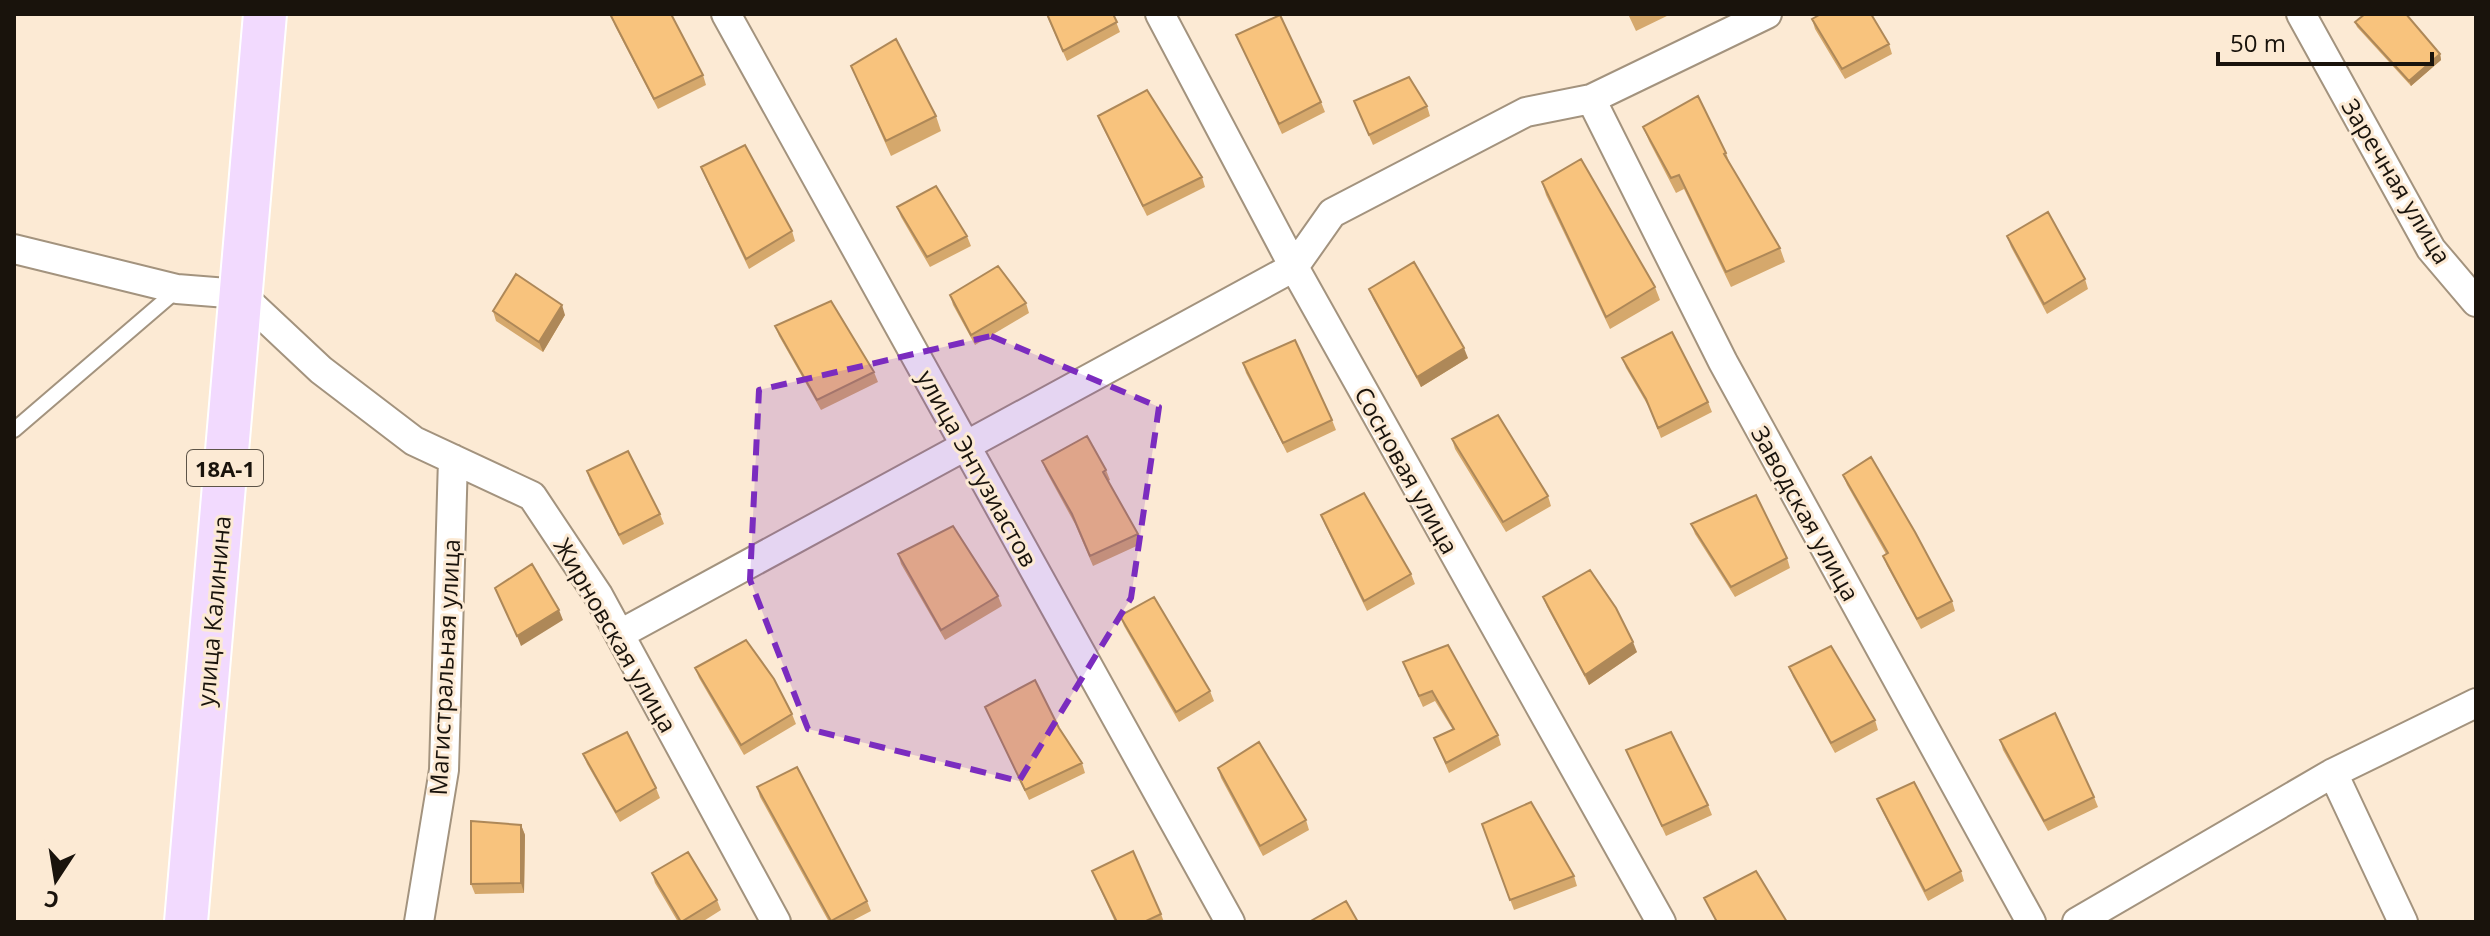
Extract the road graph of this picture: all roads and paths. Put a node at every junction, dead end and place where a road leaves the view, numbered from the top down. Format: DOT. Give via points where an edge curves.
graph roads {
  1 [pos="265,14"];
  2 [pos="726,14"];
  3 [pos="1160,14"];
  4 [pos="1767,14"];
  5 [pos="2301,14"];
  6 [pos="1591,99"];
  7 [pos="14,249"];
  8 [pos="1294,267"];
  9 [pos="177,289"];
  10 [pos="240,294"];
  11 [pos="2476,302"];
  12 [pos="14,430"];
  13 [pos="966,446"];
  14 [pos="453,459"];
  15 [pos="620,634"];
  16 [pos="2476,703"];
  17 [pos="2333,773"];
  18 [pos="186,922"];
  19 [pos="419,922"];
  20 [pos="776,922"];
  21 [pos="1230,922"];
  22 [pos="1661,922"];
  23 [pos="2031,922"];
  24 [pos="2077,922"];
  25 [pos="2403,922"];
  1 -- 10 [label="main road, улица Калинина / 18А-1"];
  2 -- 13 [label="street, улица Энтузиастов"];
  3 -- 8 [label="street, Сосновая улица"];
  4 -- 6 [label="street"];
  5 -- 11 [label="street, Заречная улица" via="2431,249"];
  6 -- 8 [label="street" via="1526,112 1332,213"];
  6 -- 23 [label="street, Заводская улица" via="1723,362"];
  7 -- 9 [label="street"];
  8 -- 13 [label="street"];
  8 -- 22 [label="street, Сосновая улица"];
  9 -- 10 [label="street"];
  9 -- 12 [label="lane"];
  10 -- 14 [label="street, Жирновская улица" via="321,370 414,441"];
  10 -- 18 [label="main road, улица Калинина / 18А-1"];
  13 -- 15 [label="street"];
  13 -- 21 [label="street, улица Энтузиастов"];
  14 -- 15 [label="street, Жирновская улица" via="532,496"];
  14 -- 19 [label="street, Магистральная улица" via="444,770"];
  15 -- 20 [label="street, Жирновская улица"];
  16 -- 17 [label="street"];
  17 -- 24 [label="street"];
  17 -- 25 [label="street"];
}
